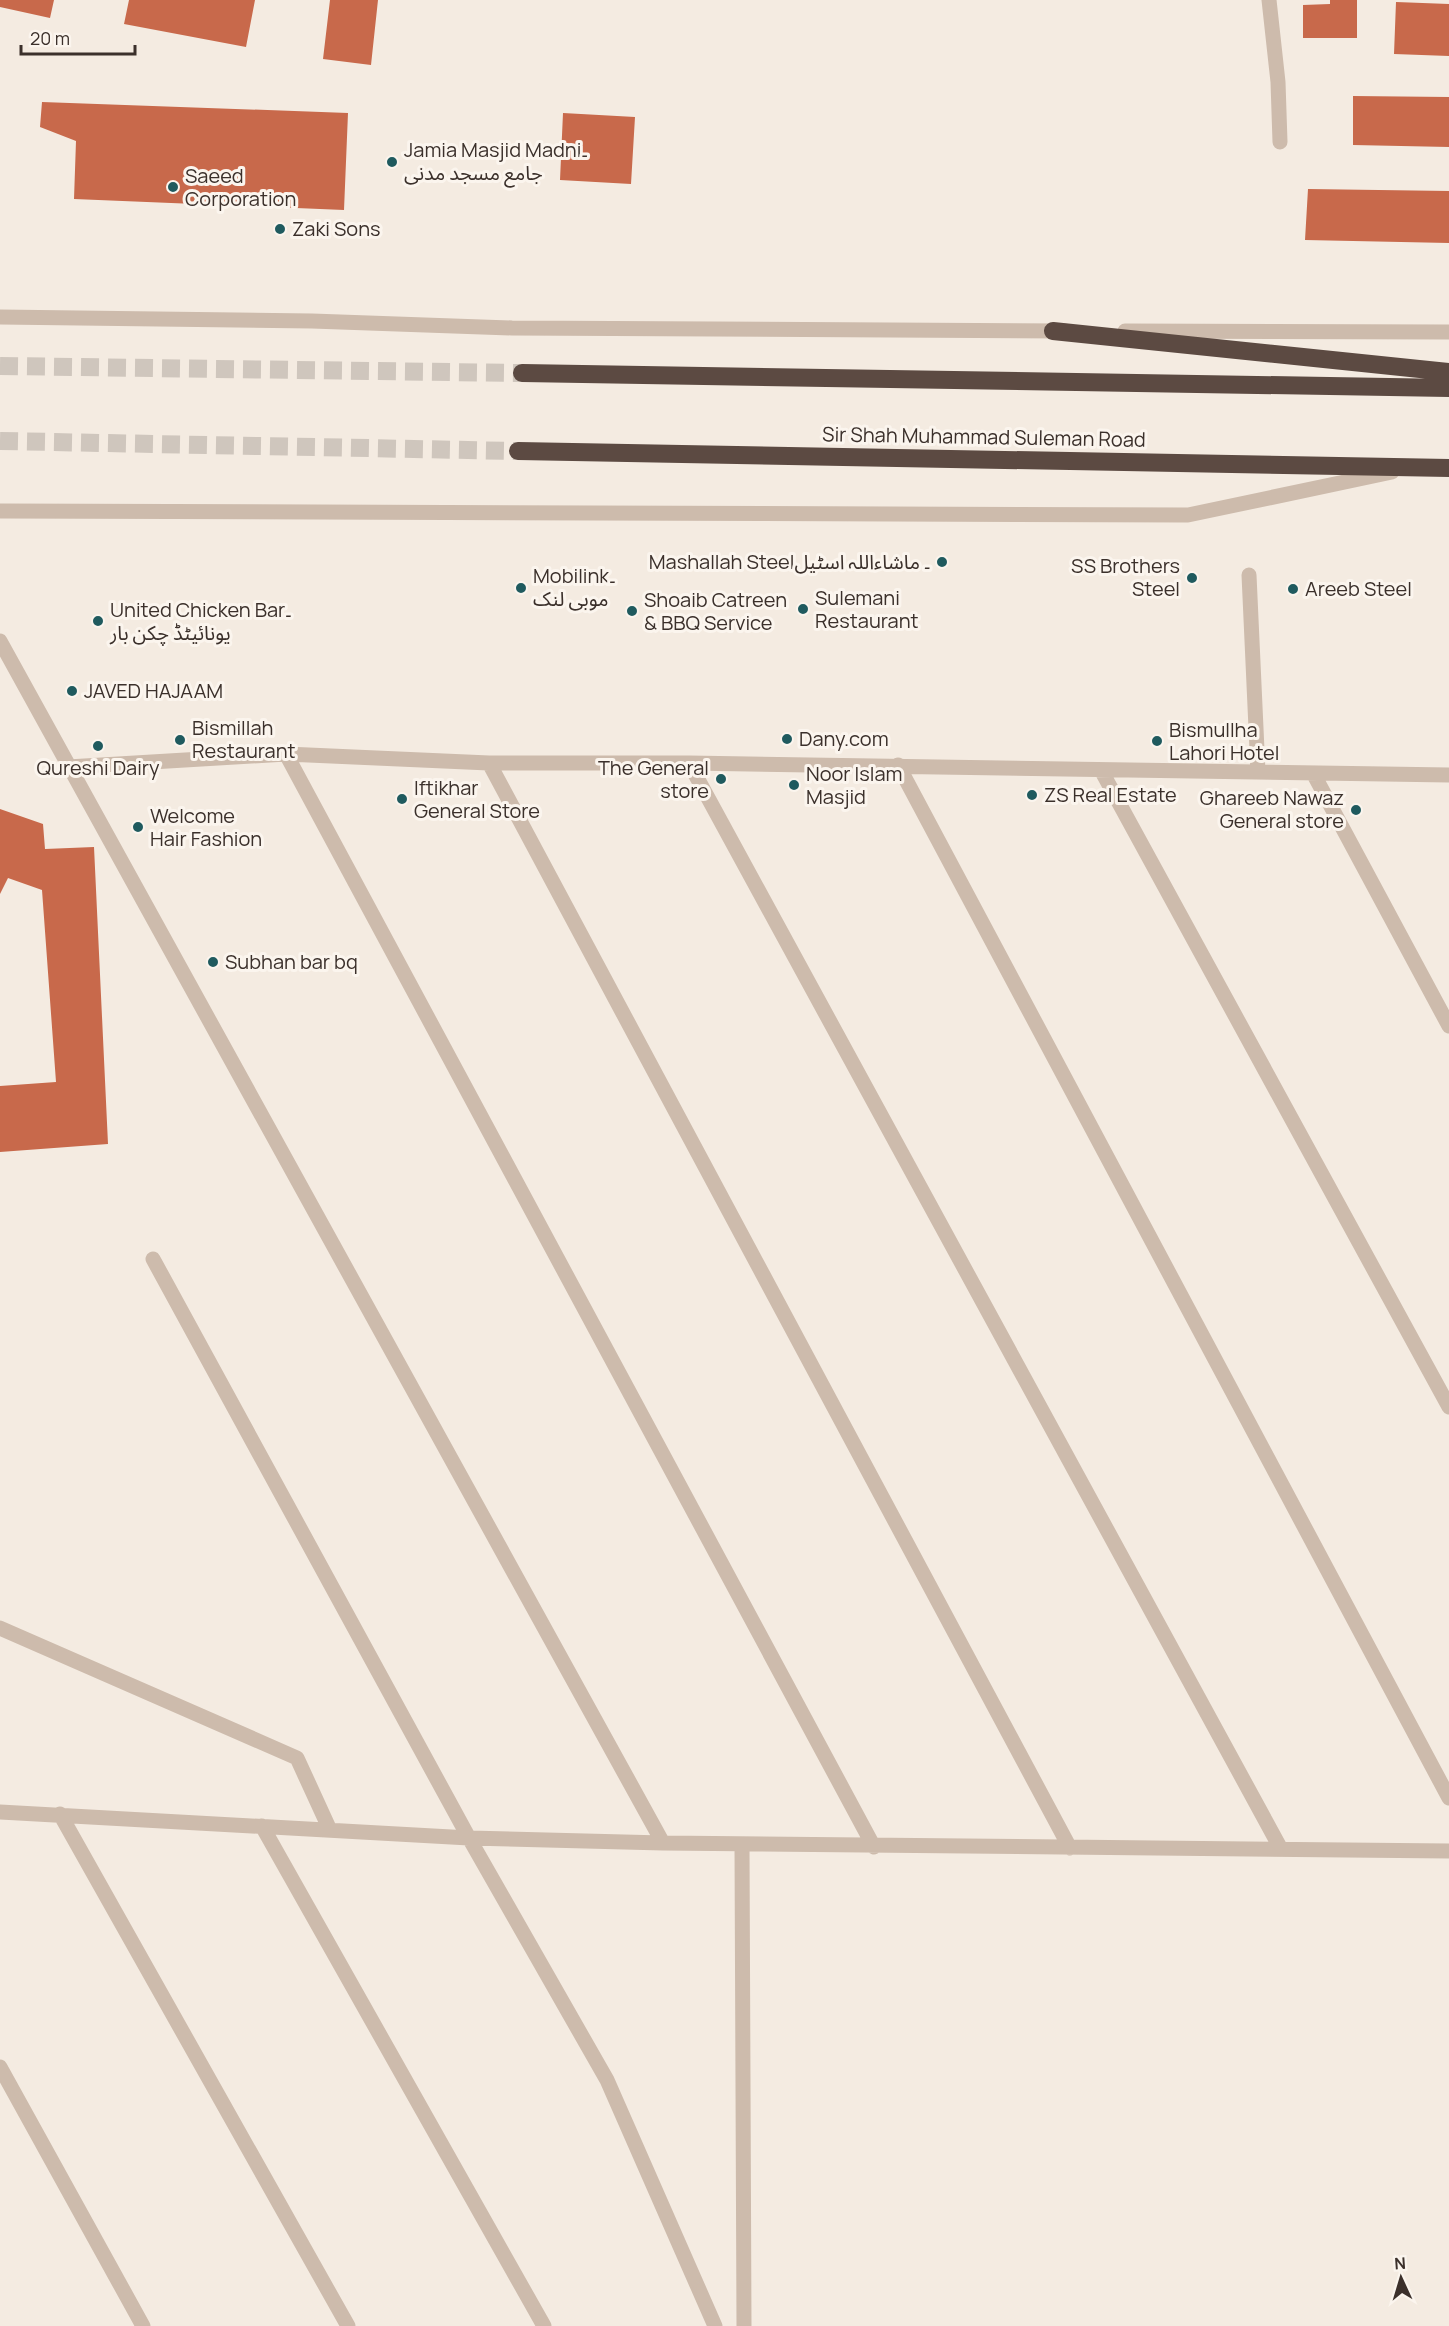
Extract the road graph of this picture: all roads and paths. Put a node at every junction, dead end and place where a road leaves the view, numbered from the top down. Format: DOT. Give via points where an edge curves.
graph roads {
  1 [pos="1269,0"];
  2 [pos="1280,142"];
  3 [pos="0,317"];
  4 [pos="1053,331"];
  5 [pos="1449,332"];
  6 [pos="1449,372"];
  7 [pos="522,373"];
  8 [pos="1449,388"];
  9 [pos="518,451"];
  10 [pos="1416,467"];
  11 [pos="1449,468"];
  12 [pos="0,511"];
  13 [pos="1249,575"];
  14 [pos="0,641"];
  15 [pos="286,754"];
  16 [pos="489,763"];
  17 [pos="689,763"];
  18 [pos="898,765"];
  19 [pos="68,767"];
  20 [pos="1101,770"];
  21 [pos="1258,772"];
  22 [pos="1313,773"];
  23 [pos="1449,775"];
  24 [pos="1449,1026"];
  25 [pos="153,1258"];
  26 [pos="1449,1407"];
  27 [pos="0,1628"];
  28 [pos="1449,1798"];
  29 [pos="0,1812"];
  30 [pos="60,1814"];
  31 [pos="262,1826"];
  32 [pos="330,1830"];
  33 [pos="469,1838"];
  34 [pos="663,1844"];
  35 [pos="742,1846"];
  36 [pos="874,1846"];
  37 [pos="1071,1848"];
  38 [pos="1281,1849"];
  39 [pos="1449,1851"];
  40 [pos="0,2067"];
  41 [pos="143,2326"];
  42 [pos="348,2326"];
  43 [pos="544,2326"];
  44 [pos="716,2326"];
  45 [pos="744,2326"];
  1 -- 2 [label="street"];
  3 -- 4 [label="street" via="512,328"];
  4 -- 5 [label="street"];
  4 -- 6 [label="highway"];
  7 -- 8 [label="highway"];
  9 -- 10 [label="highway, Sir Shah Muhammad Suleman Road"];
  10 -- 11 [label="highway, Sir Shah Muhammad Suleman Road"];
  10 -- 12 [label="street" via="1188,515"];
  13 -- 21 [label="street"];
  14 -- 19 [label="street"];
  15 -- 16 [label="street"];
  15 -- 19 [label="street"];
  15 -- 36 [label="street"];
  16 -- 17 [label="street"];
  16 -- 37 [label="street"];
  17 -- 18 [label="street"];
  17 -- 38 [label="street"];
  18 -- 20 [label="street"];
  18 -- 28 [label="street"];
  19 -- 34 [label="street"];
  20 -- 21 [label="street"];
  20 -- 26 [label="street"];
  21 -- 22 [label="street"];
  22 -- 23 [label="street"];
  22 -- 24 [label="street"];
  25 -- 33 [label="street"];
  27 -- 32 [label="street" via="297,1758"];
  29 -- 30 [label="street"];
  30 -- 31 [label="street"];
  30 -- 42 [label="street"];
  31 -- 32 [label="street"];
  31 -- 43 [label="street"];
  32 -- 33 [label="street"];
  33 -- 34 [label="street"];
  33 -- 44 [label="street" via="607,2080"];
  34 -- 35 [label="street"];
  35 -- 36 [label="street"];
  35 -- 45 [label="street"];
  36 -- 37 [label="street"];
  37 -- 38 [label="street"];
  38 -- 39 [label="street"];
  40 -- 41 [label="street"];
}
